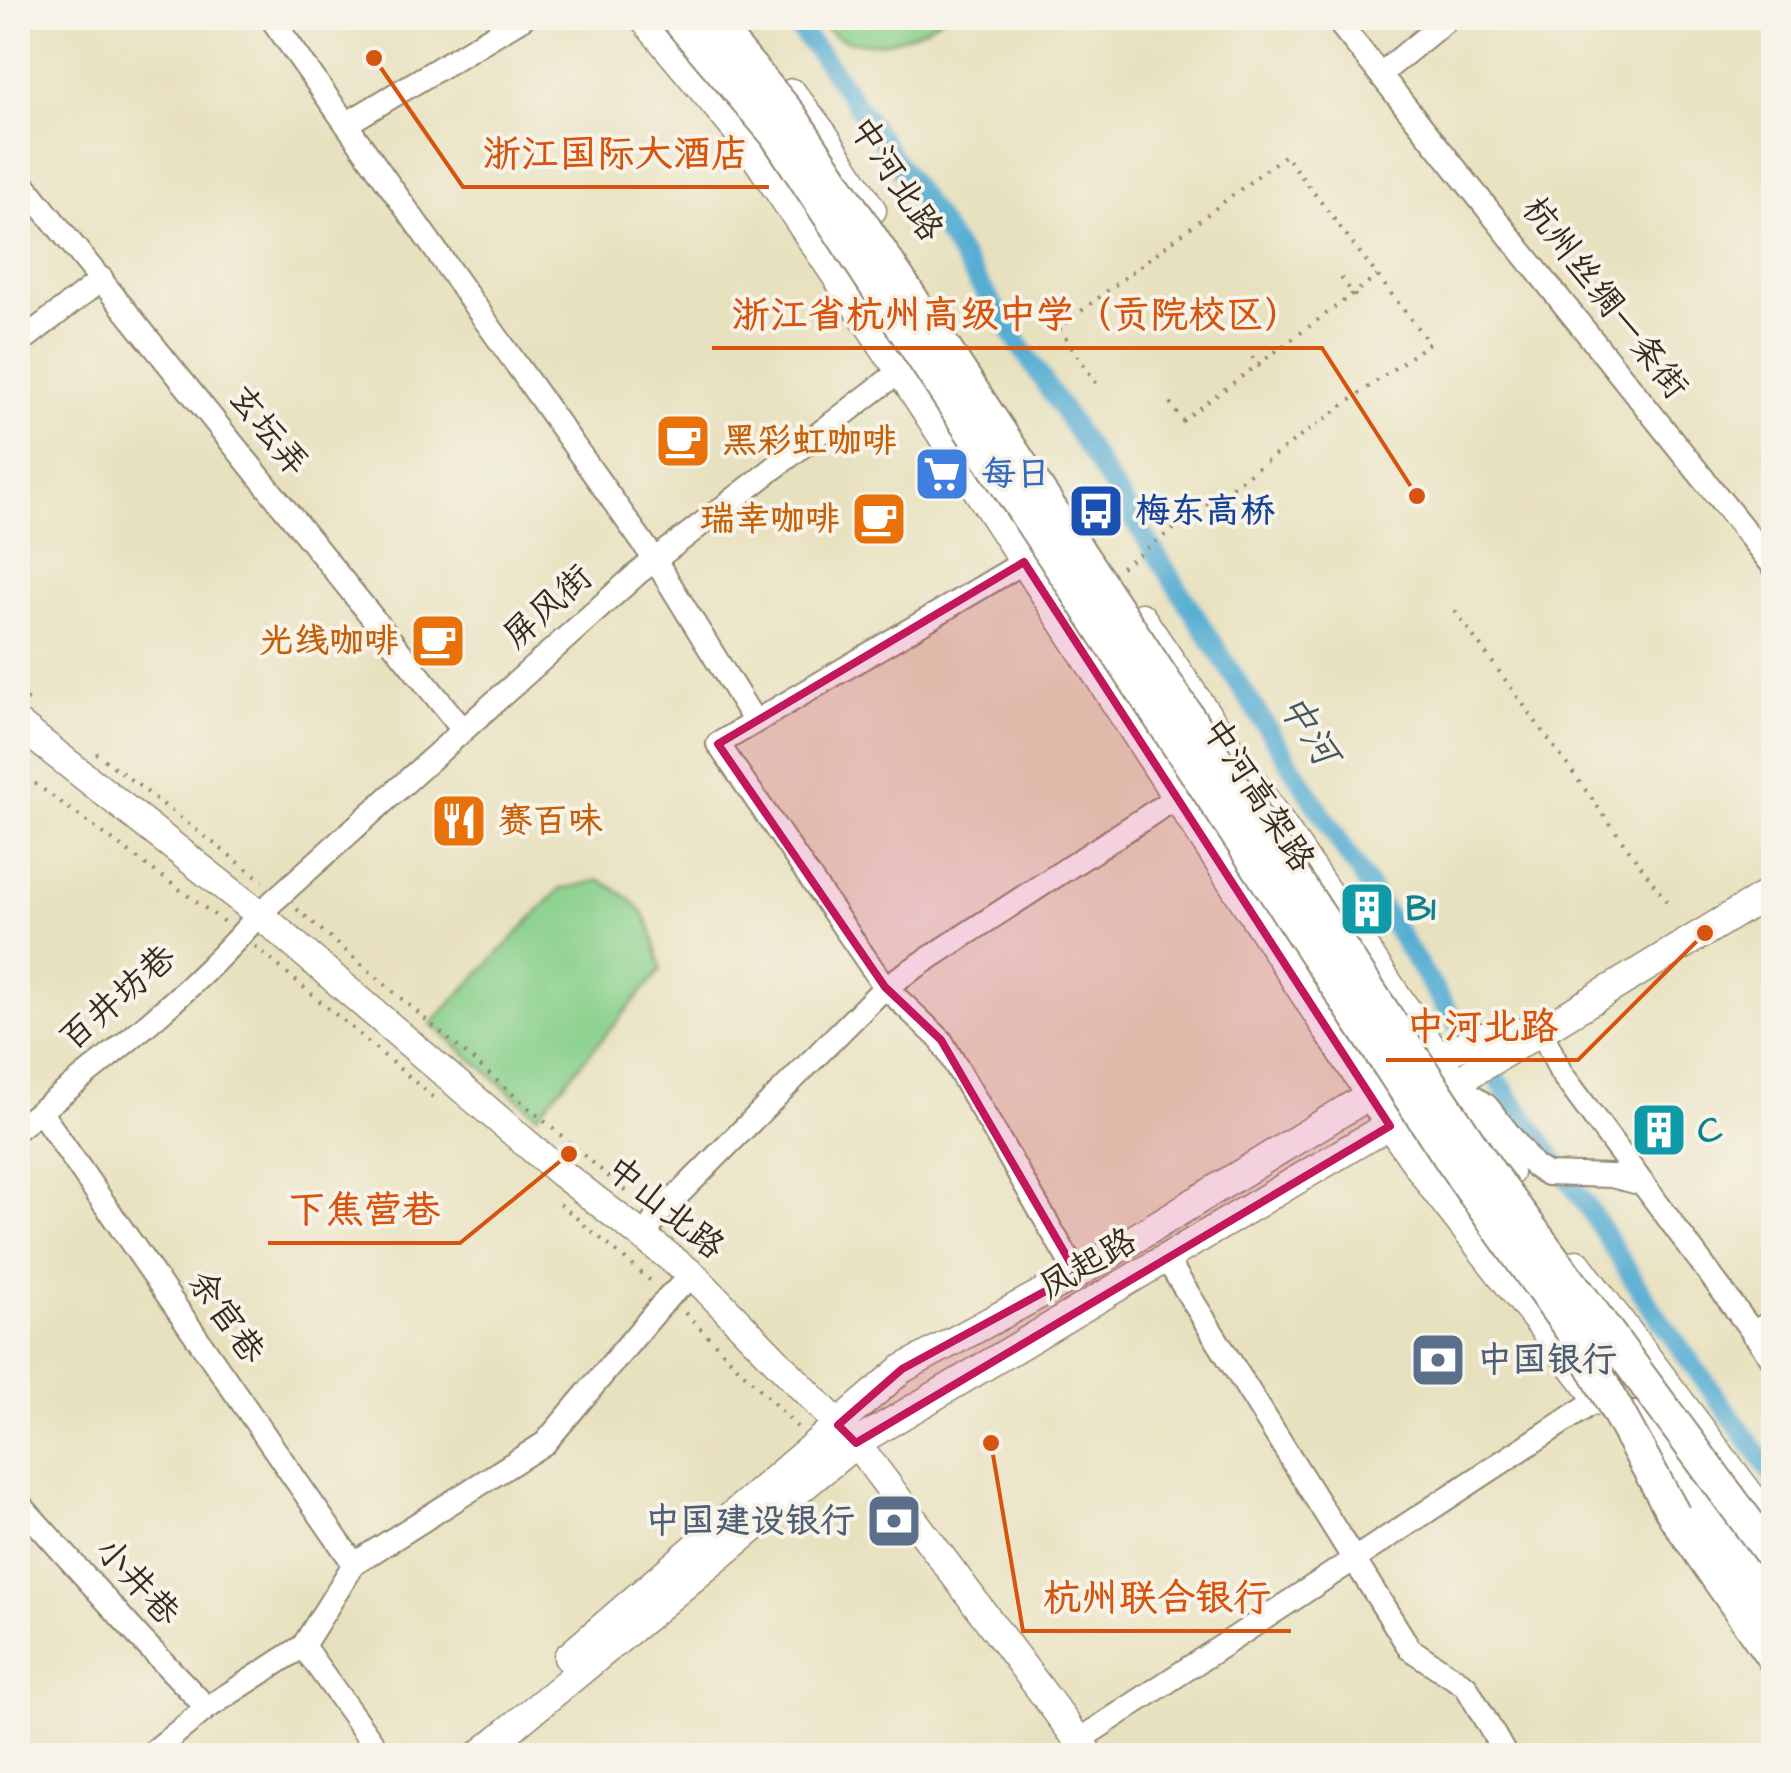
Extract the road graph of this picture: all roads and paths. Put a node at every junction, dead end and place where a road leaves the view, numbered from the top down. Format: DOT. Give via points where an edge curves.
graph roads {
  1 [pos="271,18"];
  2 [pos="523,18"];
  3 [pos="644,18"];
  4 [pos="677,18"];
  5 [pos="709,18"];
  6 [pos="724,18"];
  7 [pos="1335,18"];
  8 [pos="1449,18"];
  9 [pos="1382,73"];
  10 [pos="346,124"];
  11 [pos="18,176"];
  12 [pos="1377,276"];
  13 [pos="1341,278"];
  14 [pos="102,279"];
  15 [pos="1353,293"];
  16 [pos="1360,302"];
  17 [pos="18,344"];
  18 [pos="1246,348"];
  19 [pos="1258,364"];
  20 [pos="900,371"];
  21 [pos="1264,373"];
  22 [pos="1096,383"];
  23 [pos="1170,403"];
  24 [pos="1182,421"];
  25 [pos="1188,429"];
  26 [pos="655,560"];
  27 [pos="1024,562"];
  28 [pos="1774,567"];
  29 [pos="1112,573"];
  30 [pos="1455,611"];
  31 [pos="755,722"];
  32 [pos="18,724"];
  33 [pos="463,730"];
  34 [pos="18,771"];
  35 [pos="1176,797"];
  36 [pos="1774,890"];
  37 [pos="1670,906"];
  38 [pos="250,924"];
  39 [pos="886,987"];
  40 [pos="1540,1030"];
  41 [pos="1467,1058"];
  42 [pos="1369,1095"];
  43 [pos="440,1103"];
  44 [pos="40,1111"];
  45 [pos="1390,1126"];
  46 [pos="18,1128"];
  47 [pos="1639,1184"];
  48 [pos="546,1193"];
  49 [pos="645,1237"];
  50 [pos="1167,1260"];
  51 [pos="1077,1274"];
  52 [pos="694,1276"];
  53 [pos="669,1296"];
  54 [pos="1774,1318"];
  55 [pos="1753,1334"];
  56 [pos="1579,1341"];
  57 [pos="1774,1361"];
  58 [pos="1598,1399"];
  59 [pos="847,1434"];
  60 [pos="815,1444"];
  61 [pos="18,1502"];
  62 [pos="1774,1527"];
  63 [pos="1774,1558"];
  64 [pos="1354,1560"];
  65 [pos="354,1564"];
  66 [pos="1774,1616"];
  67 [pos="1774,1640"];
  68 [pos="303,1646"];
  69 [pos="1774,1659"];
  70 [pos="207,1708"];
  71 [pos="1084,1748"];
  72 [pos="148,1756"];
  73 [pos="382,1756"];
  74 [pos="453,1756"];
  75 [pos="478,1756"];
  76 [pos="1506,1756"];
  1 -- 10 [label="street"];
  2 -- 10 [label="street"];
  3 -- 20 [label="main road" via="743,138"];
  4 -- 56 [label="highway, 中河高架路, bridge" via="775,133 1465,1181"];
  5 -- 63 [label="highway, 中河高架路, bridge" via="790,115 1489,1172"];
  6 -- 29 [label="main road, 中河北路" via="824,134"];
  7 -- 9 [label="street, 杭州丝绸一条街"];
  8 -- 9 [label="street"];
  9 -- 28 [label="street, 杭州丝绸一条街"];
  10 -- 26 [label="street"];
  11 -- 14 [label="street, 玄坛弄"];
  12 -- 15 [label="path"];
  12 -- 22 [label="path" via="1285,156 1059,328"];
  12 -- 29 [label="path" via="1429,343"];
  13 -- 15 [label="path"];
  14 -- 17 [label="street"];
  14 -- 33 [label="street, 玄坛弄"];
  15 -- 16 [label="path"];
  15 -- 19 [label="path"];
  18 -- 19 [label="path"];
  19 -- 21 [label="path"];
  19 -- 24 [label="path"];
  20 -- 26 [label="street, 屏风街"];
  20 -- 27 [label="main road"];
  23 -- 24 [label="path"];
  24 -- 25 [label="path"];
  26 -- 31 [label="street"];
  26 -- 33 [label="street, 屏风街"];
  27 -- 31 [label="street"];
  27 -- 35 [label="main road"];
  29 -- 41 [label="main road, 中河北路"];
  30 -- 37 [label="path"];
  31 -- 39 [label="street" via="718,744"];
  32 -- 38 [label="main road, 中山北路"];
  33 -- 38 [label="street, 屏风街"];
  34 -- 38 [label="path"];
  35 -- 39 [label="street"];
  35 -- 42 [label="main road"];
  36 -- 40 [label="main road, 凤起路"];
  38 -- 43 [label="path"];
  38 -- 44 [label="street, 百井坊巷" via="139,1030"];
  38 -- 49 [label="main road, 中山北路"];
  39 -- 49 [label="street" via="656,1217"];
  39 -- 51 [label="street" via="941,1040"];
  40 -- 41 [label="main road, 凤起路"];
  40 -- 47 [label="street" via="1560,1074"];
  41 -- 42 [label="main road"];
  41 -- 45 [label="main road, 凤起路"];
  41 -- 47 [label="street" via="1487,1106 1534,1166 1546,1174"];
  41 -- 62 [label="main road, 中河北路" via="1499,1160"];
  42 -- 45 [label="main road"];
  42 -- 51 [label="main road"];
  44 -- 46 [label="street, 百井坊巷"];
  44 -- 65 [label="street, 余官巷"];
  45 -- 50 [label="main road, 凤起路"];
  45 -- 58 [label="main road"];
  47 -- 55 [label="street"];
  48 -- 53 [label="path"];
  49 -- 52 [label="main road, 中山北路"];
  50 -- 59 [label="main road, 凤起路"];
  50 -- 64 [label="street"];
  51 -- 59 [label="main road" via="902,1369"];
  52 -- 53 [label="street"];
  52 -- 59 [label="main road, 中山北路"];
  53 -- 60 [label="path"];
  53 -- 65 [label="street" via="545,1443"];
  54 -- 55 [label="street"];
  55 -- 57 [label="street"];
  56 -- 66 [label="highway, 中河高架路, bridge"];
  56 -- 69 [label="highway, bridge" via="1674,1515"];
  58 -- 64 [label="street"];
  58 -- 67 [label="main road"];
  59 -- 60 [label="main road"];
  59 -- 71 [label="main road, 中山北路"];
  59 -- 75 [label="main road, 凤起路"];
  60 -- 74 [label="main road"];
  61 -- 70 [label="street, 小井巷"];
  64 -- 71 [label="street"];
  64 -- 76 [label="street" via="1410,1649 1466,1686"];
  65 -- 68 [label="street"];
  68 -- 70 [label="street"];
  68 -- 73 [label="street"];
  70 -- 72 [label="street"];
}
